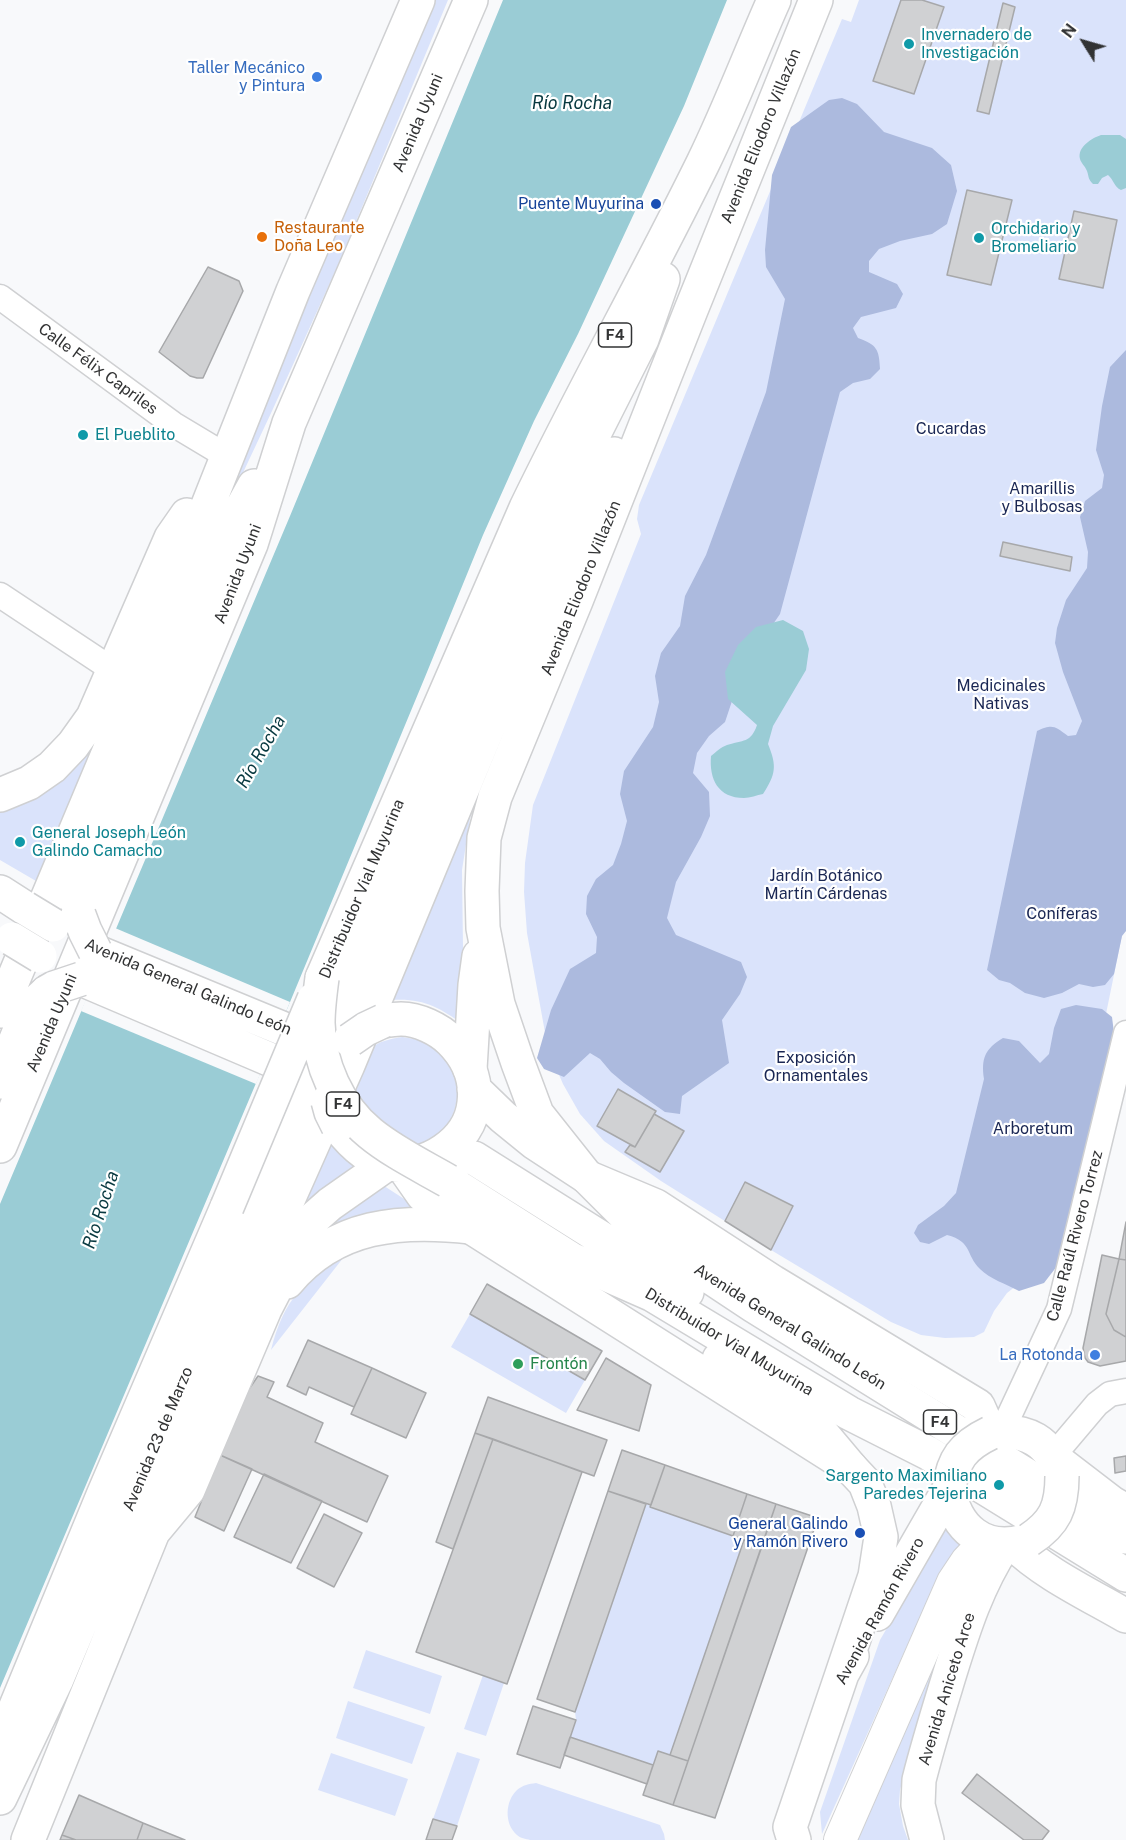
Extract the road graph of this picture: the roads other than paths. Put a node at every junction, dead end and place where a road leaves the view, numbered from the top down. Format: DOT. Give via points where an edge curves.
graph roads {
  1 [pos="418,0"];
  2 [pos="471,0"];
  3 [pos="774,0"];
  4 [pos="816,0"];
  5 [pos="704,161"];
  6 [pos="0,297"];
  7 [pos="691,309"];
  8 [pos="288,423"];
  9 [pos="228,457"];
  10 [pos="0,595"];
  11 [pos="113,670"];
  12 [pos="0,795"];
  13 [pos="13,900"];
  14 [pos="483,928"];
  15 [pos="6,935"];
  16 [pos="75,958"];
  17 [pos="322,978"];
  18 [pos="0,1011"];
  19 [pos="1126,1033"];
  20 [pos="337,1043"];
  21 [pos="472,1079"];
  22 [pos="0,1082"];
  23 [pos="324,1097"];
  24 [pos="0,1146"];
  25 [pos="395,1164"];
  26 [pos="442,1169"];
  27 [pos="587,1177"];
  28 [pos="471,1227"];
  29 [pos="571,1259"];
  30 [pos="265,1309"];
  31 [pos="1126,1391"];
  32 [pos="996,1432"];
  33 [pos="928,1453"];
  34 [pos="1057,1464"];
  35 [pos="851,1468"];
  36 [pos="949,1489"];
  37 [pos="1126,1511"];
  38 [pos="153,1532"];
  39 [pos="1126,1537"];
  40 [pos="1008,1542"];
  41 [pos="1126,1575"];
  42 [pos="1126,1616"];
  43 [pos="842,1674"];
  44 [pos="0,1745"];
  45 [pos="0,1798"];
  46 [pos="790,1836"];
  47 [pos="28,1840"];
  48 [pos="840,1840"];
  49 [pos="927,1840"];
  1 -- 9 [label="main road" via="293,291"];
  2 -- 8 [label="main road, Avenida Uyuni"];
  3 -- 5 [label="main road, F4"];
  4 -- 7 [label="main road, Avenida Eliodoro Villazón / F4"];
  5 -- 17 [label="main road, Distribuidor Vial Muyurina / F4" via="526,508"];
  5 -- 20 [label="main road, Avenida 23 de Marzo" via="642,339 548,525"];
  6 -- 9 [label="street, Calle Félix Capriles" via="172,424"];
  7 -- 14 [label="main road, Avenida Eliodoro Villazón / F4" via="495,797 484,837"];
  7 -- 38 [label="main road" via="551,580 348,1065 199,1400 167,1480"];
  8 -- 16 [label="main road" via="228,533 84,874 76,903"];
  8 -- 24 [label="main road, Avenida Uyuni" via="251,544"];
  9 -- 11 [label="main road" via="171,538"];
  9 -- 18 [label="main road"];
  10 -- 11 [label="street"];
  11 -- 12 [label="main road" via="93,717 74,746 29,783"];
  13 -- 16 [label="main road, Avenida General Galindo León, bridge"];
  14 -- 21 [label="main road" via="475,984"];
  14 -- 27 [label="main road, Avenida Eliodoro Villazón / F4" via="498,1004 537,1114"];
  15 -- 16 [label="main road, Avenida General Galindo León, bridge"];
  16 -- 20 [label="main road, Avenida General Galindo León"];
  16 -- 22 [label="main road" via="25,1021"];
  16 -- 23 [label="main road, Avenida General Galindo León" via="267,1058"];
  17 -- 26 [label="main road, Distribuidor Vial Muyurina / F4, bridge" via="318,1010 320,1044 324,1063 342,1101 354,1118 380,1140"];
  17 -- 44 [label="main road, bridge"];
  19 -- 32 [label="street, Calle Raúl Rivero Torrez" via="1059,1309"];
  20 -- 21 [label="main road, Avenida General Galindo León, bridge" via="383,1021 402,1018 421,1023 446,1036 460,1050"];
  20 -- 23 [label="main road, Avenida 23 de Marzo, bridge"];
  21 -- 26 [label="main road" via="474,1105 469,1121"];
  21 -- 27 [label="main road, Avenida General Galindo León" via="503,1117"];
  23 -- 25 [label="main road" via="358,1148"];
  23 -- 45 [label="main road, Avenida 23 de Marzo"];
  25 -- 26 [label="main road" via="419,1162"];
  25 -- 28 [label="main road" via="423,1195"];
  25 -- 30 [label="main road, Avenida 23 de Marzo" via="330,1204 314,1219"];
  26 -- 29 [label="main road, Distribuidor Vial Muyurina / F4"];
  26 -- 33 [label="main road" via="455,1155 474,1158 862,1401"];
  27 -- 32 [label="main road" via="656,1206 978,1406"];
  27 -- 39 [label="main road, Avenida General Galindo León / F4" via="641,1231 754,1306"];
  28 -- 30 [label="main road" via="405,1224 352,1234 298,1269"];
  28 -- 35 [label="main road"];
  29 -- 33 [label="main road, Distribuidor Vial Muyurina / F4" via="653,1295 849,1413"];
  29 -- 35 [label="main road" via="797,1414 825,1437"];
  30 -- 38 [label="main road, Avenida 23 de Marzo" via="188,1490"];
  31 -- 34 [label="street" via="1110,1394 1097,1404"];
  32 -- 34 [label="main road" via="1014,1431 1035,1439"];
  32 -- 36 [label="main road, bridge" via="965,1448 956,1460"];
  33 -- 41 [label="main road, F4"];
  34 -- 37 [label="main road"];
  34 -- 40 [label="main road, bridge" via="1062,1491 1052,1520 1042,1531"];
  35 -- 43 [label="main road" via="865,1483 881,1537 875,1576"];
  36 -- 40 [label="main road" via="957,1518 967,1529"];
  36 -- 43 [label="main road, Avenida Ramón Rivero"];
  38 -- 47 [label="main road, Avenida 23 de Marzo"];
  40 -- 42 [label="main road"];
  40 -- 48 [label="street" via="967,1561 953,1582"];
  40 -- 49 [label="main road, Avenida Aniceto Arce" via="994,1559 965,1626 919,1780 918,1805"];
  43 -- 46 [label="main road, Avenida Ramón Rivero"];
}
